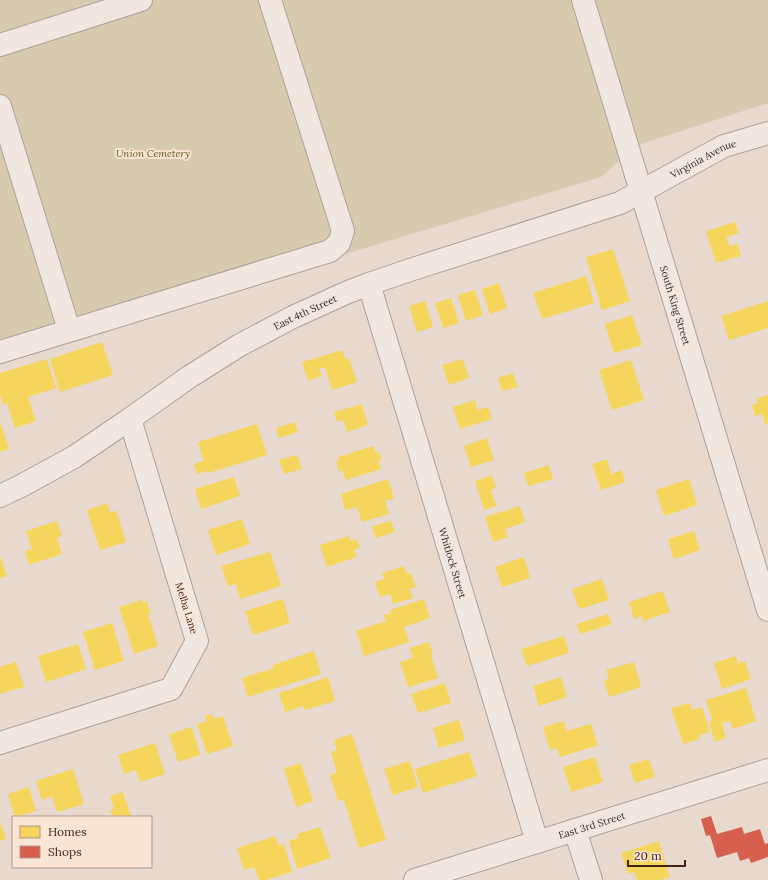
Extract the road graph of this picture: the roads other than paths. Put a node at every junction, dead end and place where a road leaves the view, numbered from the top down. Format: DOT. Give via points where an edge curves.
graph roads {
  1 [pos="141,0"];
  2 [pos="270,0"];
  3 [pos="583,0"];
  4 [pos="0,45"];
  5 [pos="0,106"];
  6 [pos="768,133"];
  7 [pos="641,191"];
  8 [pos="369,284"];
  9 [pos="69,330"];
  10 [pos="0,352"];
  11 [pos="130,419"];
  12 [pos="0,496"];
  13 [pos="768,610"];
  14 [pos="0,743"];
  15 [pos="768,770"];
  16 [pos="575,830"];
  17 [pos="537,842"];
  18 [pos="415,880"];
  19 [pos="590,880"];
  1 -- 4 [label="street"];
  2 -- 9 [label="street" via="343,231 339,243 330,251"];
  3 -- 7 [label="street, South King Street"];
  5 -- 9 [label="street"];
  6 -- 7 [label="street, Virginia Avenue" via="724,146"];
  7 -- 8 [label="street, East 4th Street" via="620,202"];
  7 -- 13 [label="street, South King Street"];
  8 -- 11 [label="street, East 4th Street" via="293,317 240,345"];
  8 -- 17 [label="street, Whitlock Street"];
  9 -- 10 [label="street"];
  11 -- 12 [label="street, East 4th Street" via="74,457"];
  11 -- 14 [label="street, Melba Lane" via="197,641 172,689"];
  15 -- 16 [label="street, East 3rd Street"];
  16 -- 17 [label="street, East 3rd Street"];
  16 -- 19 [label="street"];
  17 -- 18 [label="street, East 3rd Street"];
}
